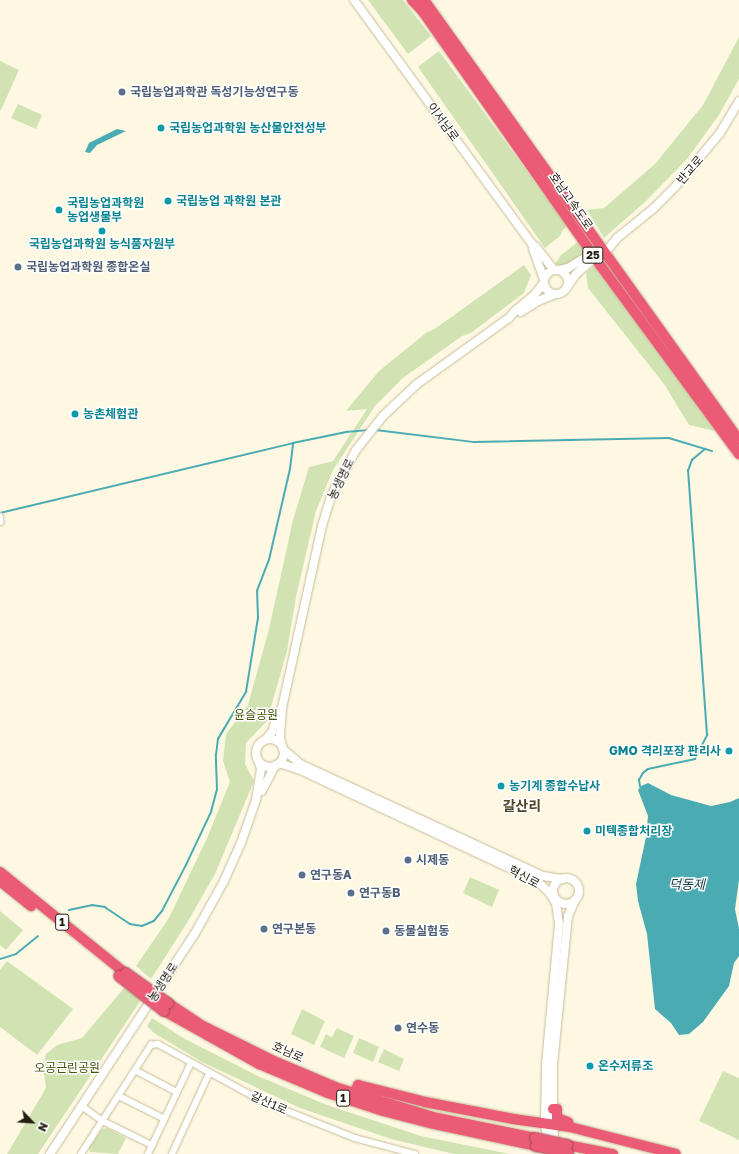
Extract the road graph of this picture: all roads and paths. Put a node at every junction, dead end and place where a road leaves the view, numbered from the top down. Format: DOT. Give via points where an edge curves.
graph roads {
  1 [pos="354,0"];
  2 [pos="412,0"];
  3 [pos="424,0"];
  4 [pos="739,101"];
  5 [pos="532,244"];
  6 [pos="607,246"];
  7 [pos="556,270"];
  8 [pos="544,281"];
  9 [pos="567,287"];
  10 [pos="554,294"];
  11 [pos="509,318"];
  12 [pos="739,440"];
  13 [pos="739,454"];
  14 [pos="282,708"];
  15 [pos="265,740"];
  16 [pos="283,748"];
  17 [pos="258,759"];
  18 [pos="277,764"];
  19 [pos="256,800"];
  20 [pos="0,872"];
  21 [pos="563,879"];
  22 [pos="0,881"];
  23 [pos="555,899"];
  24 [pos="574,900"];
  25 [pos="122,974"];
  26 [pos="166,1007"];
  27 [pos="191,1063"];
  28 [pos="135,1070"];
  29 [pos="209,1074"];
  30 [pos="177,1092"];
  31 [pos="354,1094"];
  32 [pos="119,1096"];
  33 [pos="82,1106"];
  34 [pos="553,1109"];
  35 [pos="164,1119"];
  36 [pos="103,1121"];
  37 [pos="549,1124"];
  38 [pos="570,1127"];
  39 [pos="535,1142"];
  40 [pos="152,1145"];
  41 [pos="570,1151"];
  42 [pos="50,1154"];
  43 [pos="81,1154"];
  44 [pos="148,1154"];
  45 [pos="172,1154"];
  46 [pos="415,1154"];
  47 [pos="549,1154"];
  48 [pos="557,1154"];
  49 [pos="614,1154"];
  50 [pos="676,1154"];
  1 -- 5 [label="main road, 이서남로"];
  2 -- 13 [label="highway, 호남고속도로 / 25" via="423,12 600,265"];
  3 -- 12 [label="highway, 호남고속도로 / 25"];
  4 -- 6 [label="main road, 반교로" via="720,133 698,161 654,208"];
  5 -- 7 [label="main road, 이서남로"];
  5 -- 8 [label="main road, 이서남로"];
  7 -- 8 [label="main road, 농생명로" via="548,273"];
  7 -- 9 [label="main road" via="564,272 568,279"];
  7 -- 9 [label="main road, 농생명로" via="589,259"];
  8 -- 10 [label="main road" via="546,289"];
  8 -- 11 [label="main road, 농생명로" via="535,294"];
  9 -- 10 [label="main road, 농생명로" via="561,293"];
  10 -- 11 [label="main road, 농생명로"];
  11 -- 14 [label="main road, 농생명로" via="417,384 383,416 356,450 332,494 322,526"];
  14 -- 15 [label="main road, 농생명로" via="272,732"];
  14 -- 16 [label="main road, 농생명로" via="280,737"];
  15 -- 16 [label="main road" via="274,740"];
  15 -- 17 [label="main road, 농생명로" via="257,750"];
  16 -- 18 [label="main road, 농생명로" via="283,757"];
  16 -- 21 [label="main road, 혁신로" via="300,764 543,876"];
  17 -- 18 [label="main road" via="264,765"];
  17 -- 19 [label="main road, 농생명로" via="261,769"];
  18 -- 19 [label="main road, 농생명로"];
  18 -- 23 [label="main road, 혁신로" via="298,769 531,878"];
  19 -- 33 [label="main road, 농생명로" via="241,843 206,915"];
  20 -- 25 [label="highway, 호남로 / 1"];
  21 -- 23 [label="main road, 혁신로" via="556,884"];
  21 -- 24 [label="main road, 혁신로" via="570,879 577,884 579,892"];
  22 -- 25 [label="highway, 호남로 / 1"];
  23 -- 24 [label="main road" via="566,904"];
  23 -- 37 [label="main road, 혁신로" via="559,924 546,1064"];
  24 -- 34 [label="main road, 혁신로" via="566,926 553,1064"];
  25 -- 26 [label="highway, 호남로 / 1, bridge"];
  26 -- 31 [label="highway, 호남로 / 1" via="274,1061"];
  26 -- 39 [label="highway, 호남로 / 1" via="259,1064 328,1093 430,1123"];
  27 -- 28 [label="street, 갈산1로" via="158,1044 151,1045"];
  27 -- 29 [label="street, 갈산1로"];
  27 -- 30 [label="street"];
  28 -- 30 [label="street"];
  28 -- 32 [label="street, 갈산1로"];
  29 -- 45 [label="street"];
  29 -- 46 [label="street, 갈산1로" via="255,1098 307,1120 355,1138"];
  30 -- 35 [label="street"];
  31 -- 37 [label="highway" via="358,1085 425,1102"];
  31 -- 39 [label="highway, 호남로 / 1" via="436,1118"];
  32 -- 35 [label="street"];
  32 -- 36 [label="street, 갈산1로"];
  33 -- 36 [label="street"];
  33 -- 42 [label="main road, 농생명로"];
  34 -- 37 [label="main road, 혁신로"];
  34 -- 38 [label="highway" via="557,1109 557,1118 570,1124"];
  35 -- 40 [label="street"];
  36 -- 40 [label="street"];
  36 -- 43 [label="street, 갈산1로"];
  37 -- 38 [label="highway"];
  37 -- 47 [label="main road, 혁신로"];
  37 -- 48 [label="main road, 혁신로"];
  38 -- 50 [label="highway"];
  39 -- 41 [label="highway, 호남로 / 1, bridge"];
  40 -- 44 [label="street"];
  41 -- 49 [label="highway, 호남로 / 1"];
}
